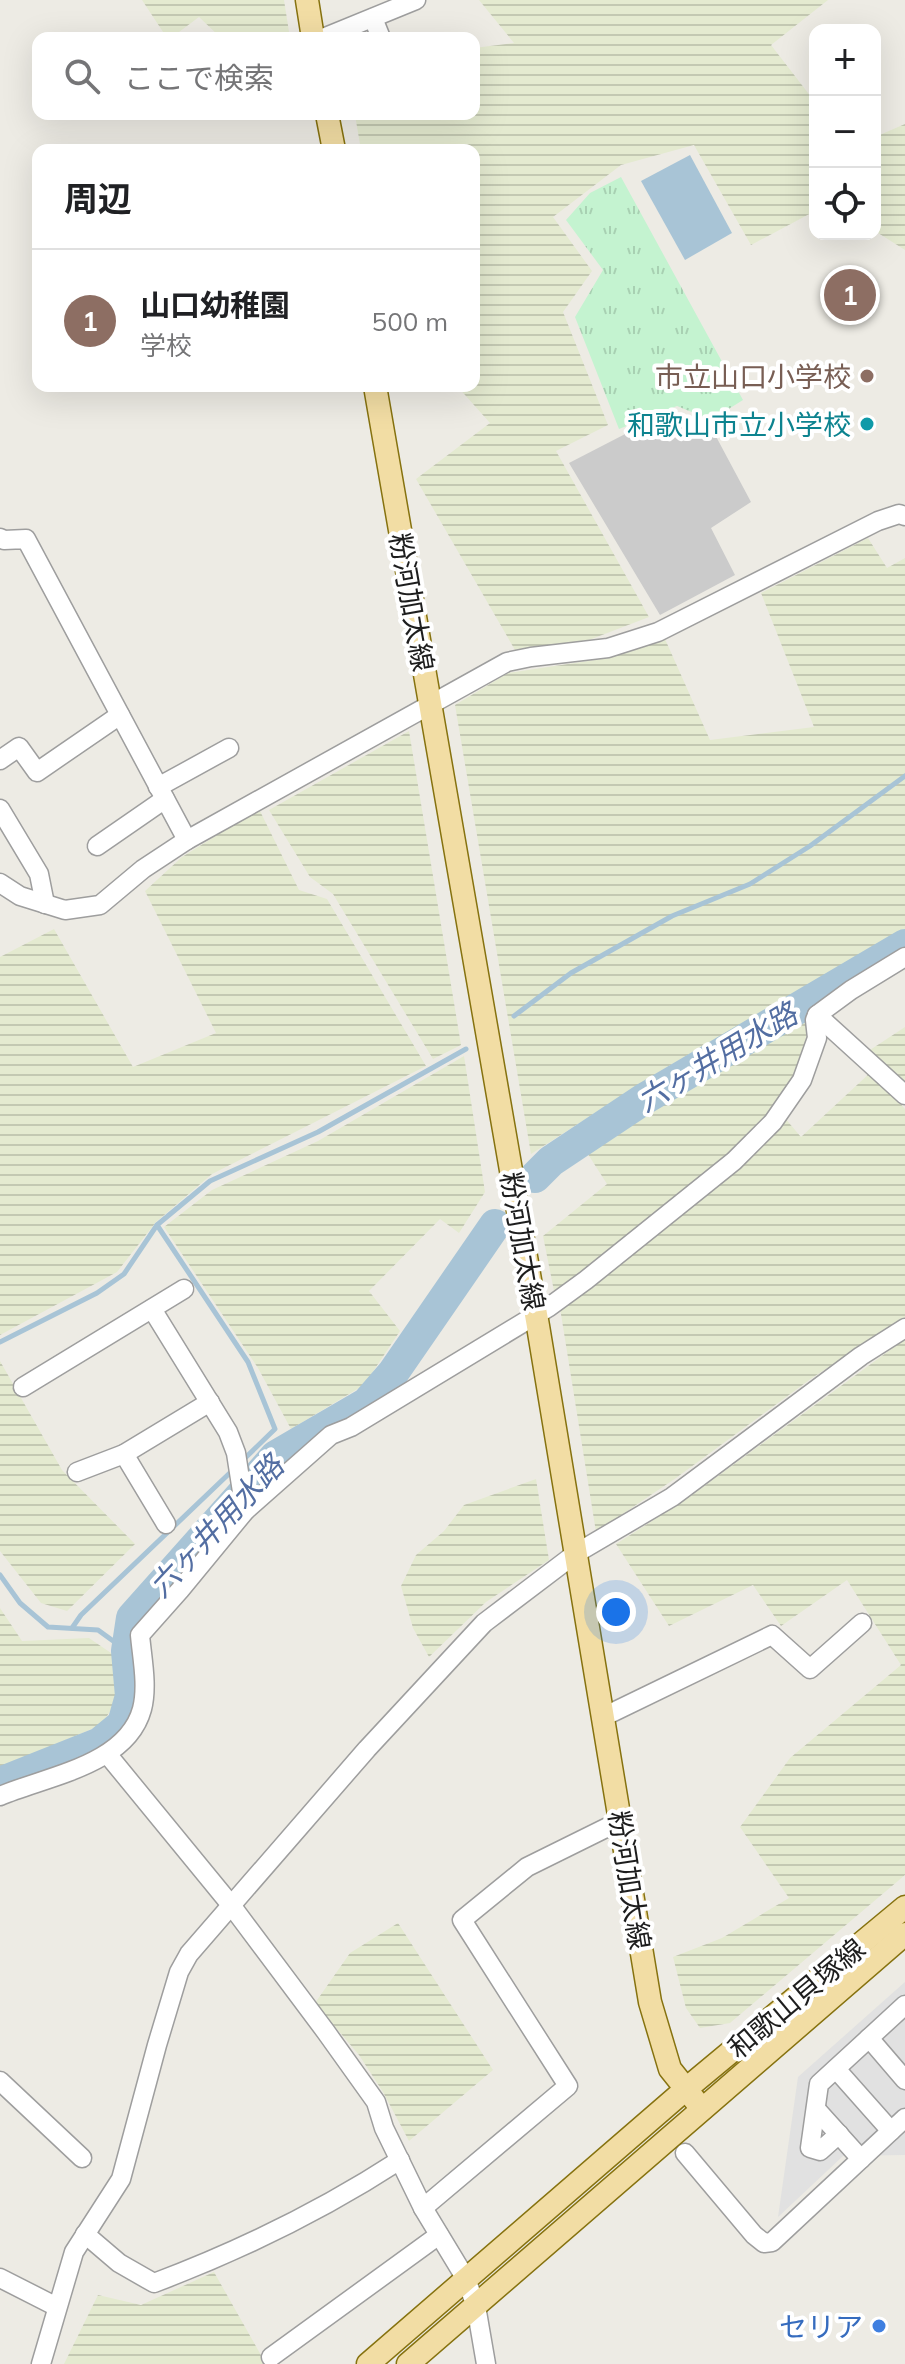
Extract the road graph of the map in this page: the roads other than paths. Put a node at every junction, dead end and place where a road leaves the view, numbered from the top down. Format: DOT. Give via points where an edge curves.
graph roads {
  1 [pos="307,0"];
  2 [pos="416,0"];
  3 [pos="373,18"];
  4 [pos="312,32"];
  5 [pos="338,32"];
  6 [pos="379,32"];
  7 [pos="328,120"];
  8 [pos="333,144"];
  9 [pos="376,392"];
  10 [pos="905,516"];
  11 [pos="0,538"];
  12 [pos="430,703"];
  13 [pos="120,715"];
  14 [pos="229,748"];
  15 [pos="0,760"];
  16 [pos="162,793"];
  17 [pos="0,809"];
  18 [pos="187,840"];
  19 [pos="97,846"];
  20 [pos="0,883"];
  21 [pos="45,904"];
  22 [pos="905,957"];
  23 [pos="817,1015"];
  24 [pos="905,1095"];
  25 [pos="184,1289"];
  26 [pos="152,1309"];
  27 [pos="536,1316"];
  28 [pos="905,1328"];
  29 [pos="23,1387"];
  30 [pos="210,1402"];
  31 [pos="124,1454"];
  32 [pos="77,1472"];
  33 [pos="245,1511"];
  34 [pos="166,1524"];
  35 [pos="575,1554"];
  36 [pos="862,1623"];
  37 [pos="603,1717"];
  38 [pos="108,1755"];
  39 [pos="0,1796"];
  40 [pos="620,1821"];
  41 [pos="231,1905"];
  42 [pos="905,1907"];
  43 [pos="905,1934"];
  44 [pos="903,2011"];
  45 [pos="869,2038"];
  46 [pos="836,2069"];
  47 [pos="905,2080"];
  48 [pos="0,2081"];
  49 [pos="686,2089"];
  50 [pos="702,2109"];
  51 [pos="816,2109"];
  52 [pos="898,2125"];
  53 [pos="839,2134"];
  54 [pos="685,2153"];
  55 [pos="82,2158"];
  56 [pos="861,2159"];
  57 [pos="400,2160"];
  58 [pos="423,2208"];
  59 [pos="85,2234"];
  60 [pos="439,2235"];
  61 [pos="0,2278"];
  62 [pos="466,2279"];
  63 [pos="476,2306"];
  64 [pos="57,2307"];
  65 [pos="271,2357"];
  66 [pos="41,2364"];
  67 [pos="368,2364"];
  68 [pos="408,2364"];
  69 [pos="486,2364"];
  1 -- 4 [label="main road"];
  2 -- 3 [label="street"];
  3 -- 5 [label="street"];
  3 -- 6 [label="street"];
  7 -- 8 [label="main road"];
  9 -- 12 [label="main road, 粉河加太線"];
  10 -- 12 [label="street" via="878,521 658,632 608,648 507,662"];
  11 -- 13 [label="street" via="26,539"];
  12 -- 18 [label="street"];
  12 -- 27 [label="main road, 粉河加太線"];
  13 -- 15 [label="street" via="37,772 19,747"];
  13 -- 16 [label="street"];
  14 -- 16 [label="street"];
  16 -- 18 [label="street"];
  16 -- 19 [label="street"];
  17 -- 21 [label="street" via="39,874"];
  18 -- 21 [label="street" via="100,905 65,910"];
  20 -- 21 [label="street"];
  22 -- 23 [label="street"];
  23 -- 24 [label="street"];
  23 -- 27 [label="street" via="812,1057 773,1122 734,1161"];
  25 -- 26 [label="street"];
  26 -- 29 [label="street"];
  26 -- 30 [label="street"];
  27 -- 33 [label="street" via="331,1435"];
  27 -- 35 [label="main road, 粉河加太線"];
  28 -- 35 [label="street" via="672,1497"];
  30 -- 31 [label="street"];
  30 -- 33 [label="street" via="236,1453"];
  31 -- 32 [label="street"];
  31 -- 34 [label="street"];
  33 -- 38 [label="street" via="140,1635 142,1708 134,1728"];
  35 -- 37 [label="main road, 粉河加太線"];
  35 -- 41 [label="street" via="484,1623"];
  36 -- 37 [label="street" via="810,1669 772,1635"];
  37 -- 40 [label="main road, 粉河加太線"];
  38 -- 39 [label="street"];
  38 -- 41 [label="street"];
  40 -- 49 [label="main road, 粉河加太線" via="650,2002 670,2069"];
  40 -- 58 [label="street" via="527,1867 462,1920 568,2086"];
  41 -- 57 [label="street" via="376,2102"];
  41 -- 59 [label="street" via="179,1972 121,2179"];
  42 -- 49 [label="main road, 和歌山貝塚線"];
  43 -- 50 [label="main road, 和歌山貝塚線"];
  44 -- 45 [label="street"];
  45 -- 46 [label="street"];
  45 -- 47 [label="street"];
  46 -- 51 [label="street" via="819,2084"];
  46 -- 52 [label="street"];
  48 -- 55 [label="street"];
  49 -- 50 [label="main road, 粉河加太線"];
  49 -- 62 [label="main road"];
  50 -- 63 [label="main road"];
  51 -- 53 [label="street"];
  51 -- 53 [label="street" via="810,2148 820,2151"];
  52 -- 56 [label="street"];
  53 -- 56 [label="street"];
  54 -- 56 [label="street" via="764,2243 772,2242"];
  57 -- 58 [label="street"];
  57 -- 59 [label="street" via="297,2220 154,2283"];
  58 -- 60 [label="street"];
  59 -- 64 [label="street"];
  60 -- 62 [label="street"];
  60 -- 65 [label="street"];
  61 -- 64 [label="street"];
  62 -- 63 [label="street"];
  62 -- 67 [label="main road"];
  63 -- 68 [label="main road"];
  63 -- 69 [label="street"];
  64 -- 66 [label="street"];
}
